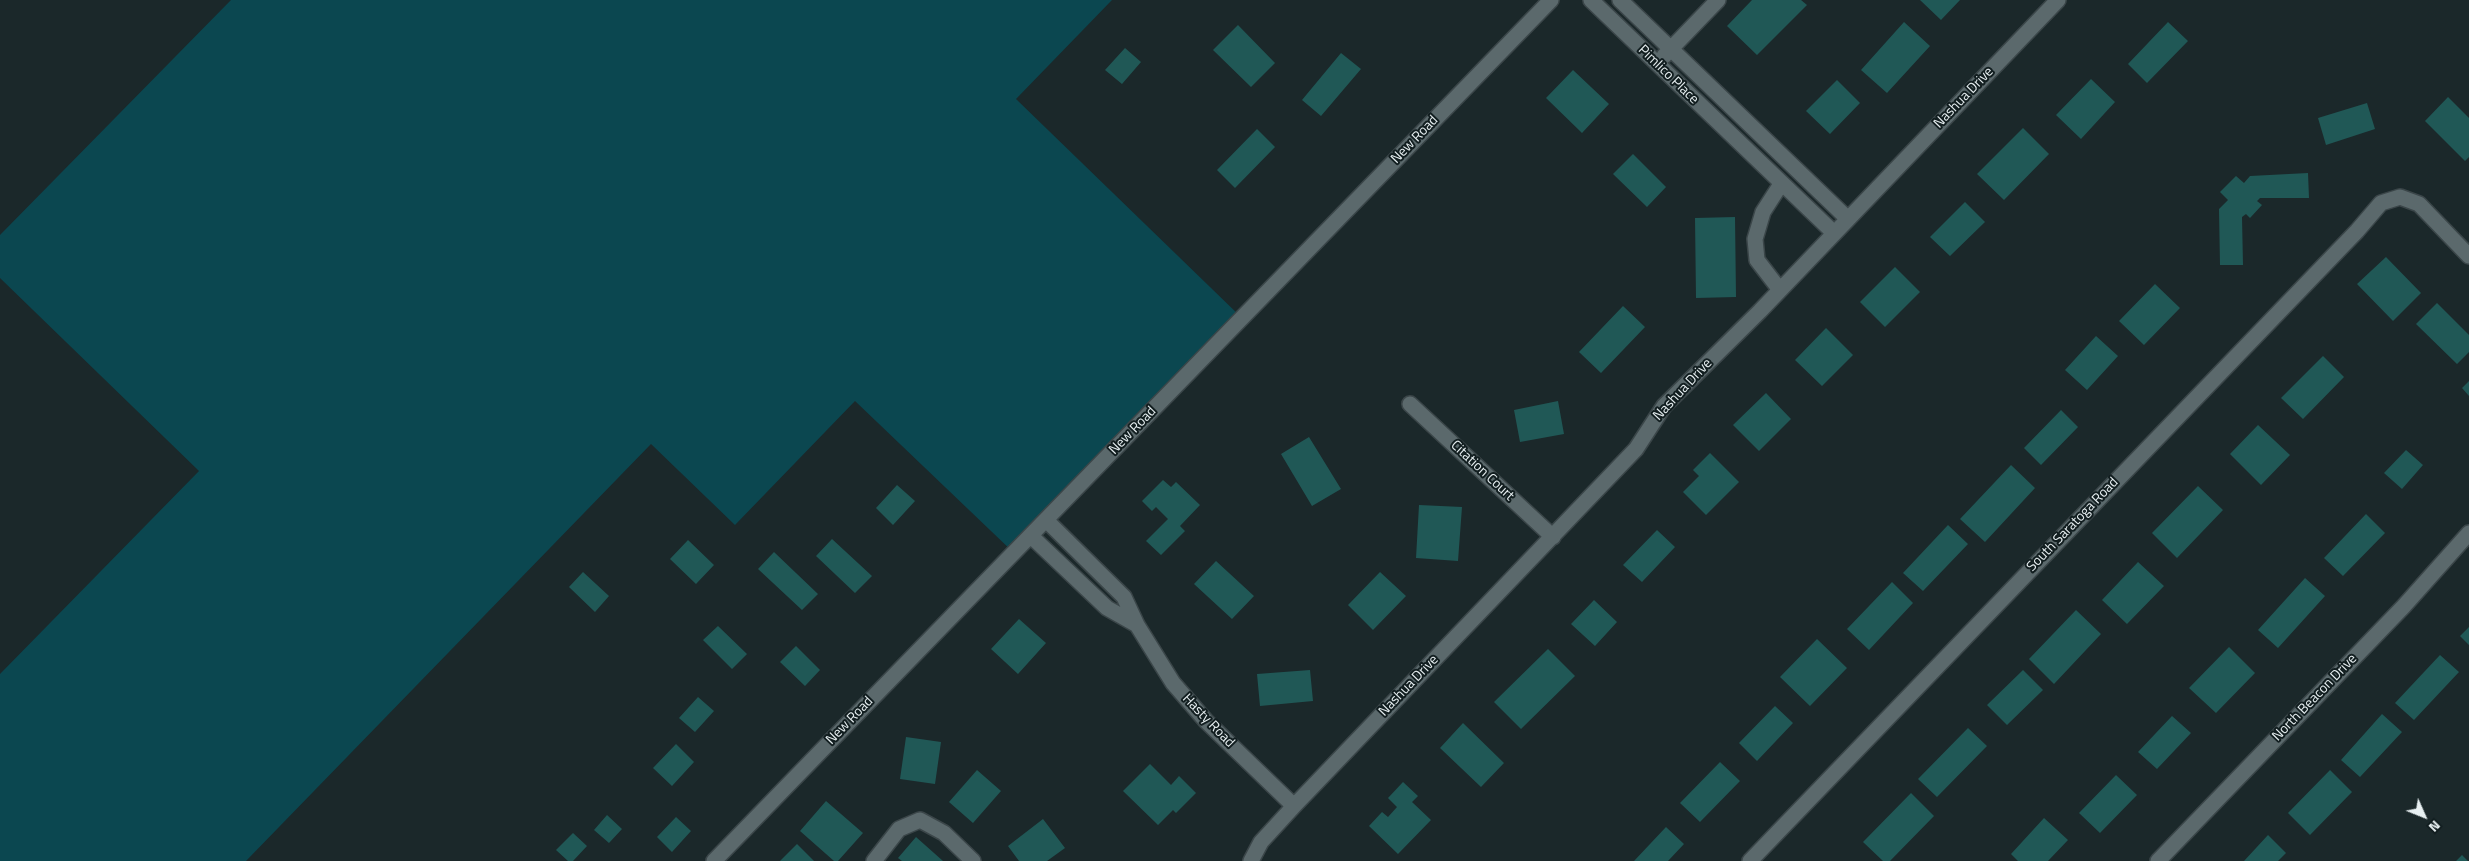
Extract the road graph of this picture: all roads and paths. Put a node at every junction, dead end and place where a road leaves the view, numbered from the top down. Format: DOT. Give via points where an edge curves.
graph roads {
  1 [pos="1551,0"];
  2 [pos="1591,0"];
  3 [pos="1620,0"];
  4 [pos="1718,0"];
  5 [pos="2058,0"];
  6 [pos="1670,49"];
  7 [pos="1656,64"];
  8 [pos="1759,135"];
  9 [pos="1745,149"];
  10 [pos="1781,184"];
  11 [pos="1848,218"];
  12 [pos="1834,234"];
  13 [pos="2469,256"];
  14 [pos="1780,290"];
  15 [pos="1410,404"];
  16 [pos="1046,520"];
  17 [pos="2469,533"];
  18 [pos="1031,536"];
  19 [pos="1553,537"];
  20 [pos="1137,625"];
  21 [pos="1294,806"];
  22 [pos="714,861"];
  23 [pos="874,861"];
  24 [pos="972,861"];
  25 [pos="1251,861"];
  26 [pos="1750,861"];
  27 [pos="2158,861"];
  1 -- 16 [label="street, New Road"];
  2 -- 7 [label="street, Pimlico Place"];
  3 -- 6 [label="street, Pimlico Place"];
  4 -- 6 [label="street"];
  5 -- 11 [label="street, Nashua Drive"];
  6 -- 7 [label="street"];
  6 -- 8 [label="street, Pimlico Place"];
  7 -- 9 [label="street, Pimlico Place"];
  8 -- 9 [label="street"];
  8 -- 11 [label="street, Pimlico Place"];
  9 -- 10 [label="street, Pimlico Place"];
  10 -- 12 [label="street, Pimlico Place"];
  10 -- 14 [label="street" via="1763,212 1755,239 1757,260"];
  11 -- 12 [label="street, Nashua Drive"];
  12 -- 14 [label="street, Nashua Drive"];
  13 -- 26 [label="street, South Saratoga Road" via="2419,204 2400,197 2381,203"];
  14 -- 19 [label="street, Nashua Drive" via="1664,406 1636,450"];
  15 -- 19 [label="street, Citation Court"];
  16 -- 18 [label="street, New Road"];
  16 -- 20 [label="street, Hasty Road" via="1124,597"];
  17 -- 27 [label="street, North Beacon Drive" via="2404,606"];
  18 -- 20 [label="street, Hasty Road" via="1107,608"];
  18 -- 22 [label="street, New Road"];
  19 -- 21 [label="street, Nashua Drive"];
  20 -- 21 [label="street, Hasty Road" via="1172,683 1206,721"];
  21 -- 25 [label="street, Nashua Drive" via="1261,842"];
  23 -- 24 [label="street" via="899,829 920,820 944,833"];
}
